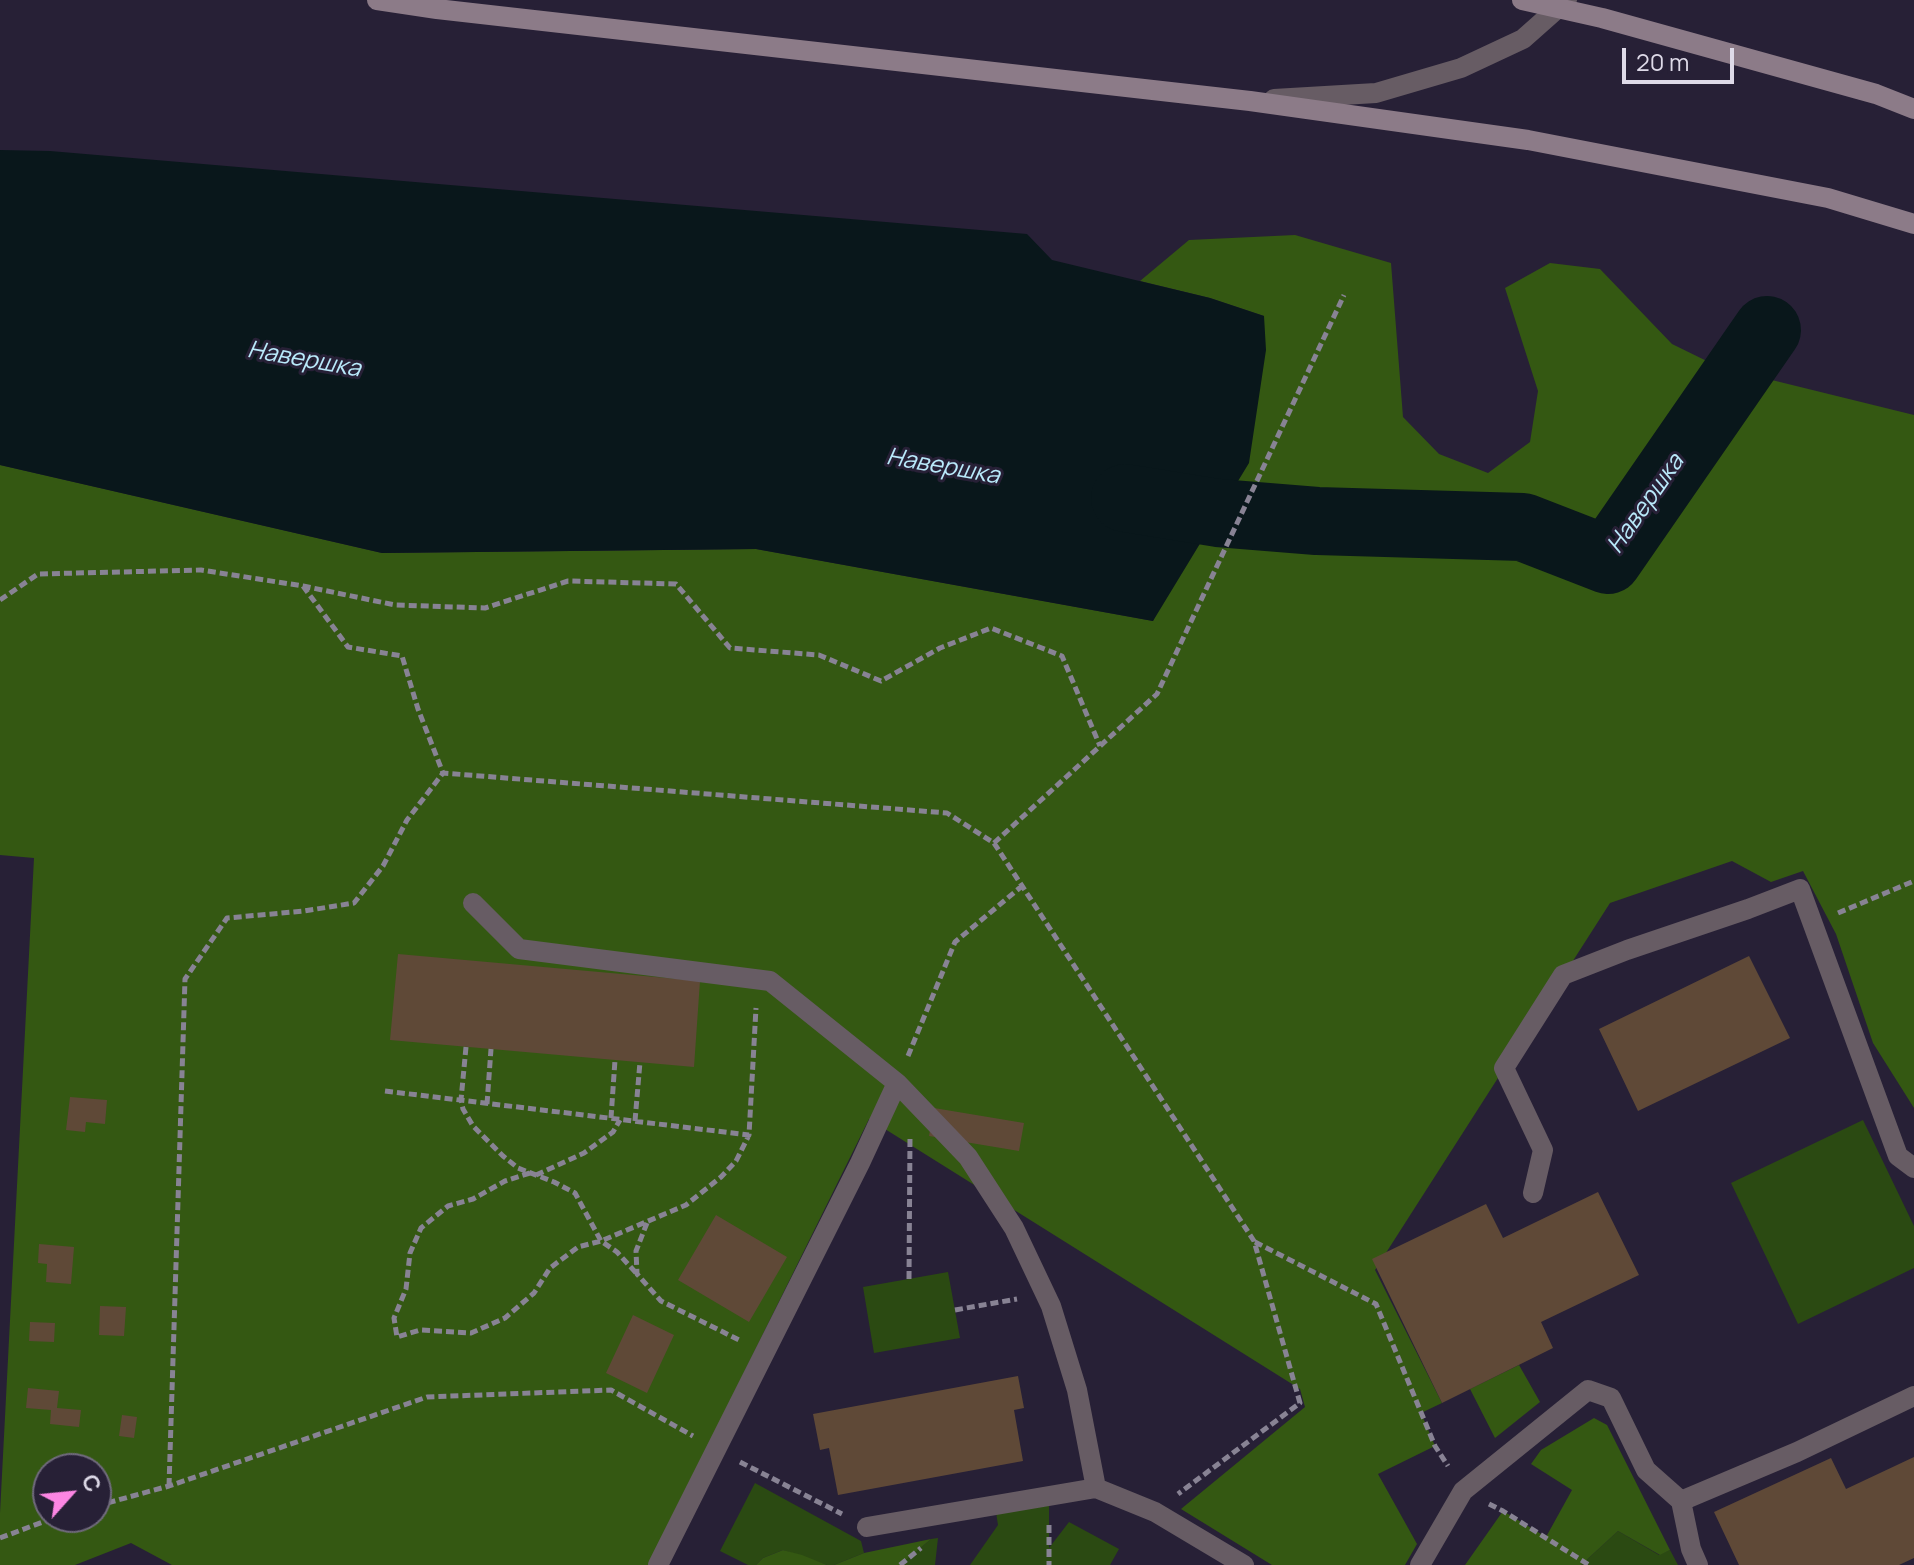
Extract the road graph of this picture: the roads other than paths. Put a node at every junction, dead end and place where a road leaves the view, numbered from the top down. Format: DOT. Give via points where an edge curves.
graph roads {
  1 [pos="377,0"];
  2 [pos="1522,0"];
  3 [pos="1567,0"];
  4 [pos="1250,101"];
  5 [pos="1914,109"];
  6 [pos="1914,224"];
  7 [pos="473,903"];
  8 [pos="903,1089"];
  9 [pos="1914,1168"];
  10 [pos="1533,1193"];
  11 [pos="1914,1396"];
  12 [pos="1096,1488"];
  13 [pos="1681,1501"];
  14 [pos="867,1527"];
  15 [pos="658,1565"];
  16 [pos="1244,1565"];
  17 [pos="1420,1565"];
  18 [pos="1698,1565"];
  1 -- 4 [label="main road"];
  2 -- 5 [label="main road" via="1632,26"];
  3 -- 4 [label="street" via="1523,39 1461,68 1376,93"];
  4 -- 6 [label="main road" via="1528,140 1828,198"];
  7 -- 8 [label="street" via="519,949 770,981"];
  8 -- 12 [label="street" via="968,1157 1014,1228 1046,1293 1077,1390"];
  8 -- 15 [label="street" via="860,1163"];
  9 -- 10 [label="street" via="1898,1156 1800,889 1563,975 1504,1068 1543,1150"];
  11 -- 13 [label="street"];
  12 -- 14 [label="street"];
  12 -- 16 [label="street" via="1155,1512"];
  13 -- 17 [label="street" via="1646,1470 1611,1398 1588,1390 1463,1491"];
  13 -- 18 [label="street"];
}
